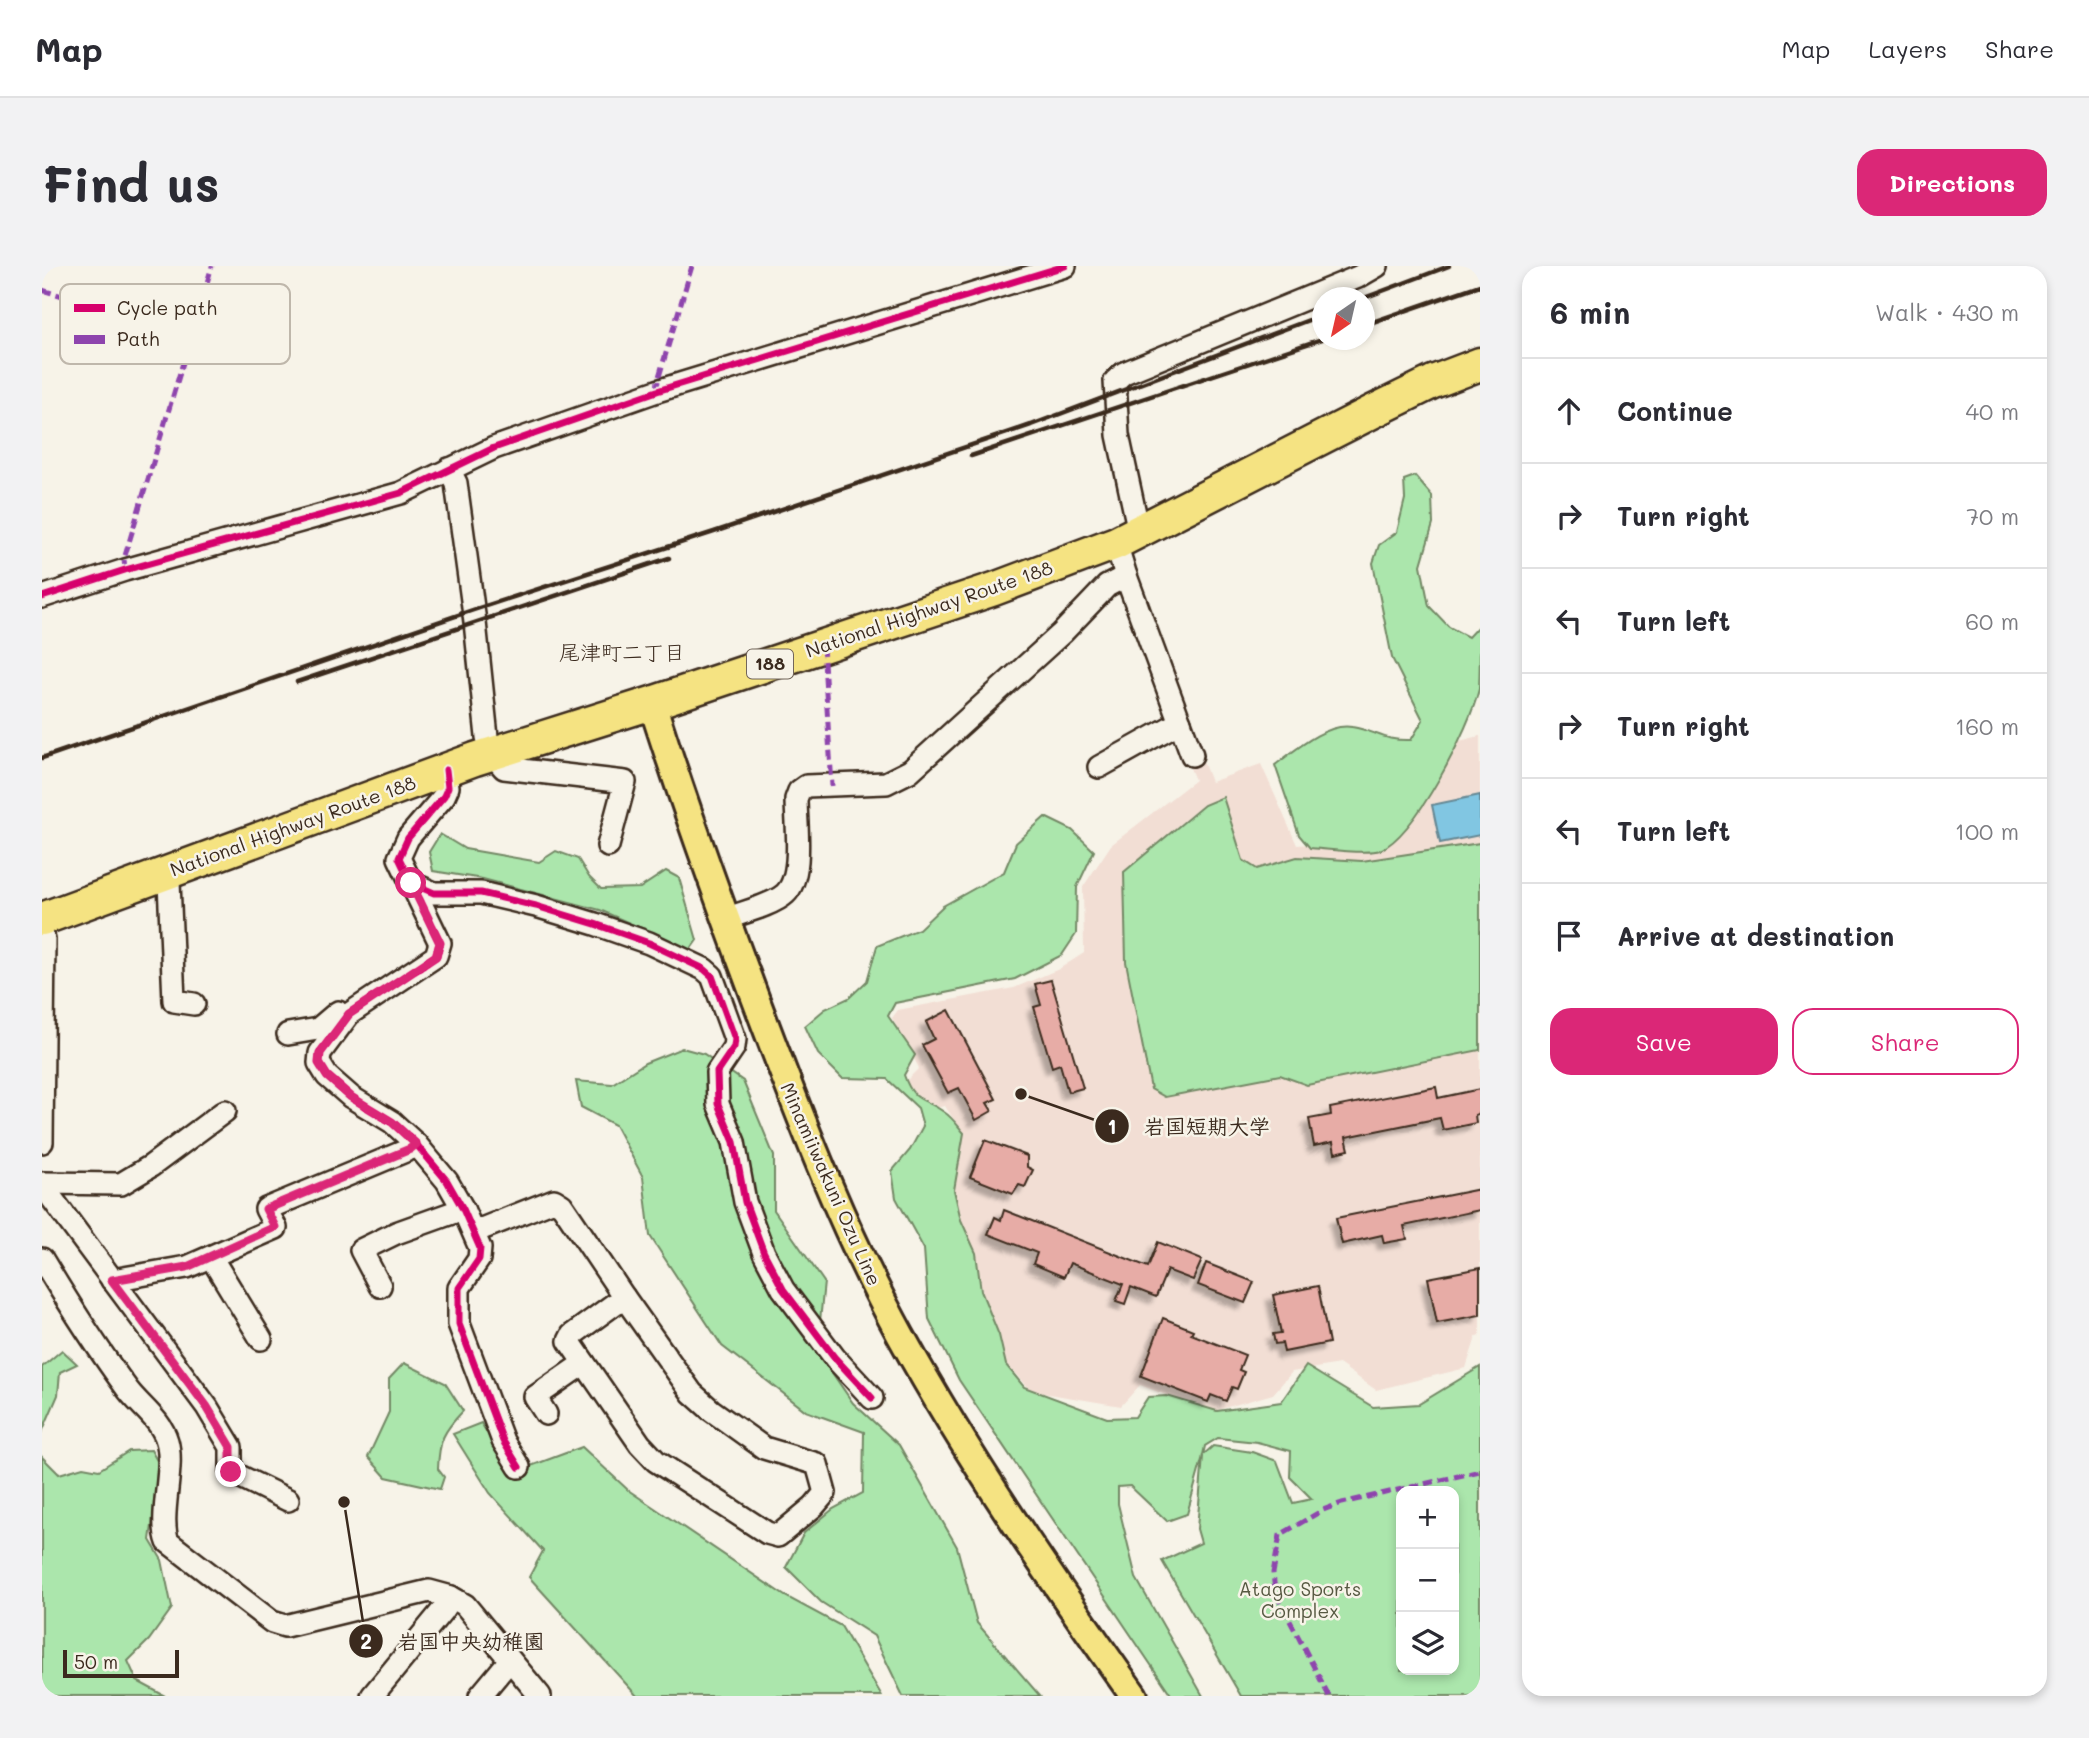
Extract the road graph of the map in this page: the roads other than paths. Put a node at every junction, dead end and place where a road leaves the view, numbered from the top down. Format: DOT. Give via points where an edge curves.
graph roads {
  1 [pos="1065,266"];
  2 [pos="1377,266"];
  3 [pos="1480,364"];
  4 [pos="449,469"];
  5 [pos="1128,537"];
  6 [pos="1126,576"];
  7 [pos="42,597"];
  8 [pos="652,703"];
  9 [pos="1180,722"];
  10 [pos="492,754"];
  11 [pos="1192,755"];
  12 [pos="1099,767"];
  13 [pos="446,770"];
  14 [pos="608,846"];
  15 [pos="167,872"];
  16 [pos="411,883"];
  17 [pos="42,919"];
  18 [pos="725,919"];
  19 [pos="42,932"];
  20 [pos="361,1003"];
  21 [pos="194,1004"];
  22 [pos="288,1034"];
  23 [pos="225,1111"];
  24 [pos="42,1128"];
  25 [pos="42,1142"];
  26 [pos="416,1144"];
  27 [pos="42,1184"];
  28 [pos="463,1209"];
  29 [pos="474,1232"];
  30 [pos="211,1256"];
  31 [pos="42,1259"];
  32 [pos="112,1280"];
  33 [pos="380,1286"];
  34 [pos="624,1297"];
  35 [pos="261,1339"];
  36 [pos="584,1363"];
  37 [pos="872,1398"];
  38 [pos="546,1414"];
  39 [pos="519,1467"];
  40 [pos="288,1500"];
  41 [pos="451,1597"];
  42 [pos="510,1660"];
  43 [pos="372,1696"];
  44 [pos="480,1696"];
  45 [pos="540,1696"];
  46 [pos="1134,1696"];
  1 -- 4 [label="street" via="657,391 494,448"];
  2 -- 5 [label="street" via="1124,373 1115,381"];
  3 -- 5 [label="highway, National Highway Route 188 / 188" via="1386,405"];
  4 -- 7 [label="street" via="401,493"];
  4 -- 10 [label="street" via="456,483 486,737"];
  5 -- 6 [label="street"];
  5 -- 8 [label="highway, National Highway Route 188 / 188" via="994,589"];
  6 -- 9 [label="street"];
  6 -- 18 [label="street" via="1107,586 1062,633 909,771 886,783 806,786 799,791 794,884 779,898"];
  8 -- 10 [label="highway, National Highway Route 188 / 188"];
  8 -- 18 [label="main road, Minamiiwakuni Ozu Line"];
  9 -- 11 [label="street"];
  9 -- 12 [label="street"];
  10 -- 13 [label="highway, National Highway Route 188 / 188"];
  10 -- 14 [label="street" via="504,768 625,782"];
  13 -- 15 [label="highway, National Highway Route 188 / 188"];
  13 -- 16 [label="street" via="444,796 408,838 399,858"];
  15 -- 17 [label="highway, National Highway Route 188 / 188"];
  15 -- 21 [label="street" via="174,1001"];
  16 -- 20 [label="street" via="440,943 436,956"];
  16 -- 37 [label="street" via="434,893 481,894 595,923 649,943 712,976 735,1039 717,1072 718,1104 734,1142 745,1202 764,1253 783,1289"];
  18 -- 46 [label="main road, Minamiiwakuni Ozu Line" via="848,1232 900,1334 958,1435"];
  19 -- 24 [label="street"];
  20 -- 22 [label="street" via="351,1002 318,1029"];
  20 -- 26 [label="street" via="330,1038 319,1063 351,1097 392,1122"];
  23 -- 27 [label="street" via="121,1184"];
  24 -- 25 [label="street"];
  26 -- 28 [label="street"];
  26 -- 30 [label="street" via="266,1209 275,1227"];
  27 -- 32 [label="street"];
  28 -- 29 [label="street"];
  28 -- 33 [label="street" via="361,1250"];
  29 -- 34 [label="street" via="554,1200 562,1205"];
  29 -- 39 [label="street" via="479,1259 459,1288 459,1324 503,1441"];
  30 -- 32 [label="street" via="187,1267"];
  30 -- 35 [label="street"];
  31 -- 41 [label="street" via="90,1338 160,1426 168,1443 164,1531 168,1542 272,1622 285,1626 429,1591"];
  32 -- 40 [label="street" via="207,1407 231,1447 231,1472"];
  34 -- 36 [label="street" via="572,1335 569,1341"];
  34 -- 36 [label="street" via="692,1392 764,1448 817,1464 825,1493 778,1536 767,1532 656,1461"];
  36 -- 38 [label="street" via="535,1397"];
  41 -- 42 [label="street" via="465,1605"];
  41 -- 43 [label="street"];
  42 -- 44 [label="street"];
  42 -- 45 [label="street"];
}
